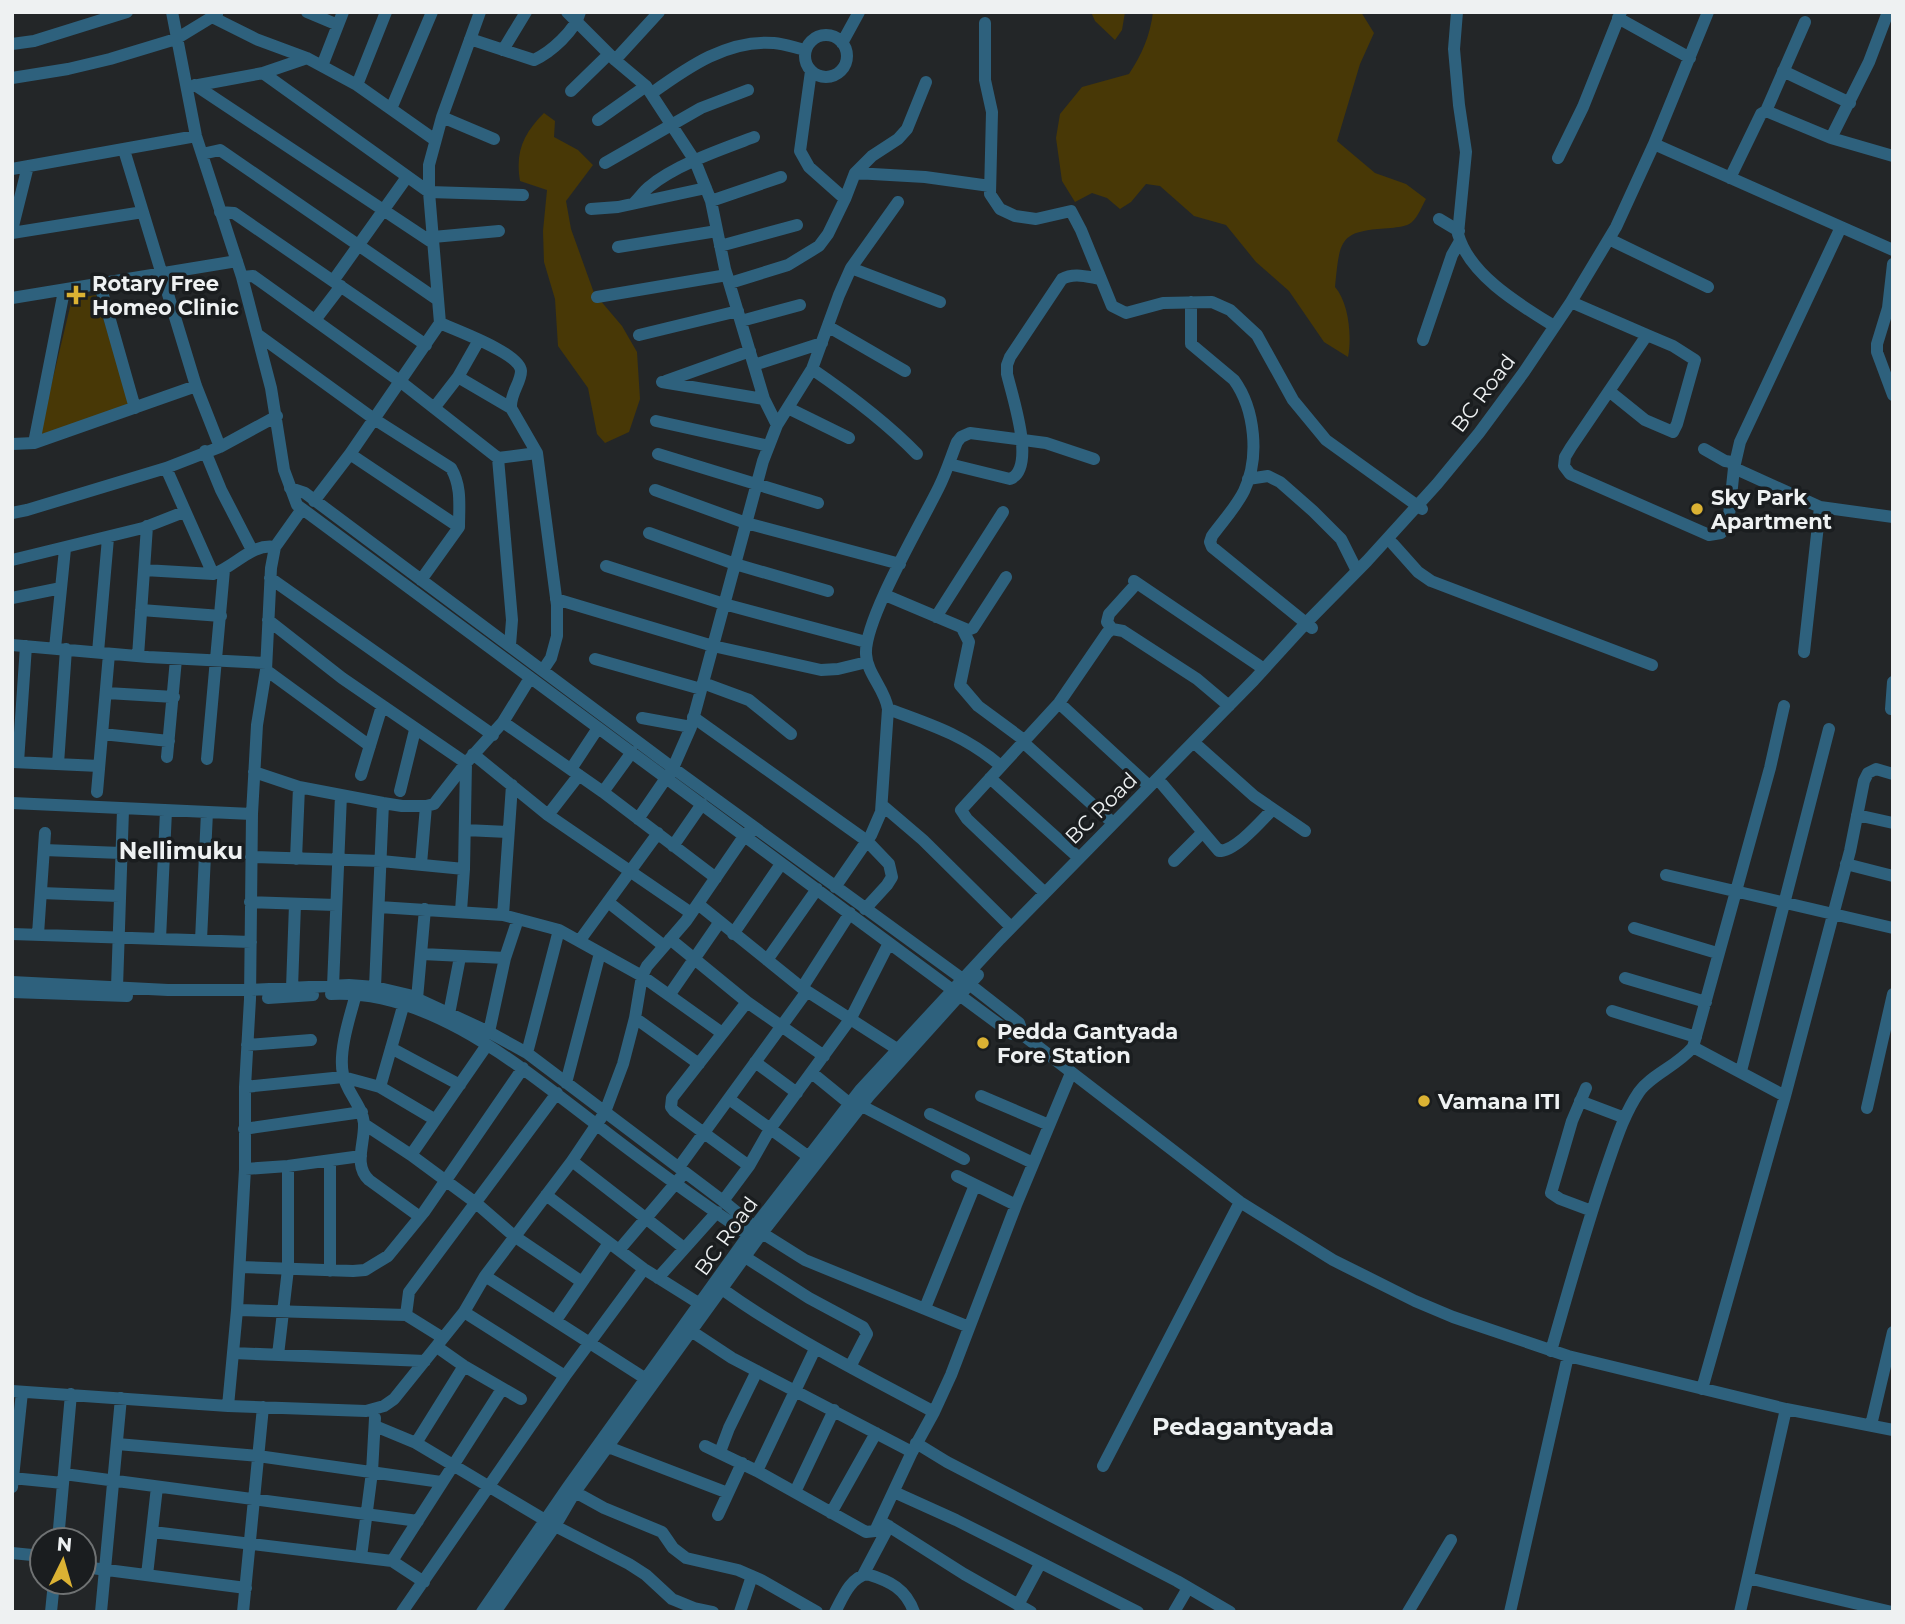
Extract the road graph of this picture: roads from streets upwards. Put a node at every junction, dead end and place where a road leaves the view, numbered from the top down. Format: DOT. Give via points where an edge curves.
graph roads {
  1 [pos="127,12"];
  2 [pos="172,12"];
  3 [pos="307,12"];
  4 [pos="343,12"];
  5 [pos="386,12"];
  6 [pos="432,12"];
  7 [pos="480,12"];
  8 [pos="567,12"];
  9 [pos="659,12"];
  10 [pos="859,12"];
  11 [pos="1457,12"];
  12 [pos="1708,12"];
  13 [pos="1716,12"];
  14 [pos="1888,12"];
  15 [pos="524,13"];
  16 [pos="216,15"];
  17 [pos="1620,15"];
  18 [pos="579,18"];
  19 [pos="1805,22"];
  20 [pos="985,23"];
  21 [pos="338,25"];
  22 [pos="176,39"];
  23 [pos="470,39"];
  24 [pos="842,43"];
  25 [pos="12,44"];
  26 [pos="503,50"];
  27 [pos="806,50"];
  28 [pos="612,57"];
  29 [pos="307,58"];
  30 [pos="1690,58"];
  31 [pos="322,66"];
  32 [pos="811,71"];
  33 [pos="1783,71"];
  34 [pos="262,73"];
  35 [pos="12,78"];
  36 [pos="926,82"];
  37 [pos="357,85"];
  38 [pos="191,86"];
  39 [pos="649,89"];
  40 [pos="748,90"];
  41 [pos="571,91"];
  42 [pos="1850,103"];
  43 [pos="391,109"];
  44 [pos="1766,111"];
  45 [pos="442,117"];
  46 [pos="598,120"];
  47 [pos="673,124"];
  48 [pos="196,136"];
  49 [pos="754,137"];
  50 [pos="1832,138"];
  51 [pos="494,139"];
  52 [pos="435,140"];
  53 [pos="1657,146"];
  54 [pos="124,150"];
  55 [pos="202,154"];
  56 [pos="1893,156"];
  57 [pos="1558,158"];
  58 [pos="695,161"];
  59 [pos="605,163"];
  60 [pos="28,166"];
  61 [pos="12,169"];
  62 [pos="855,173"];
  63 [pos="407,177"];
  64 [pos="781,177"];
  65 [pos="1730,178"];
  66 [pos="990,186"];
  67 [pos="429,192"];
  68 [pos="708,194"];
  69 [pos="523,195"];
  70 [pos="845,199"];
  71 [pos="898,202"];
  72 [pos="634,203"];
  73 [pos="383,209"];
  74 [pos="591,209"];
  75 [pos="143,212"];
  76 [pos="220,212"];
  77 [pos="1439,219"];
  78 [pos="797,225"];
  79 [pos="1841,227"];
  80 [pos="499,231"];
  81 [pos="717,231"];
  82 [pos="12,232"];
  83 [pos="1459,236"];
  84 [pos="433,240"];
  85 [pos="1615,242"];
  86 [pos="358,245"];
  87 [pos="720,246"];
  88 [pos="618,247"];
  89 [pos="1893,250"];
  90 [pos="237,261"];
  91 [pos="1893,264"];
  92 [pos="851,268"];
  93 [pos="162,274"];
  94 [pos="242,277"];
  95 [pos="728,279"];
  96 [pos="1101,279"];
  97 [pos="337,284"];
  98 [pos="100,285"];
  99 [pos="1708,287"];
  100 [pos="64,291"];
  101 [pos="597,297"];
  102 [pos="12,298"];
  103 [pos="438,300"];
  104 [pos="940,302"];
  105 [pos="1191,302"];
  106 [pos="1574,304"];
  107 [pos="800,305"];
  108 [pos="740,316"];
  109 [pos="315,320"];
  110 [pos="440,323"];
  111 [pos="1554,326"];
  112 [pos="829,327"];
  113 [pos="257,334"];
  114 [pos="639,335"];
  115 [pos="1647,335"];
  116 [pos="479,340"];
  117 [pos="1423,340"];
  118 [pos="822,343"];
  119 [pos="426,345"];
  120 [pos="750,351"];
  121 [pos="754,365"];
  122 [pos="812,369"];
  123 [pos="905,371"];
  124 [pos="458,377"];
  125 [pos="401,382"];
  126 [pos="196,386"];
  127 [pos="1609,391"];
  128 [pos="1893,395"];
  129 [pos="764,399"];
  130 [pos="135,408"];
  131 [pos="434,408"];
  132 [pos="511,408"];
  133 [pos="788,408"];
  134 [pos="277,416"];
  135 [pos="374,419"];
  136 [pos="656,421"];
  137 [pos="777,425"];
  138 [pos="849,438"];
  139 [pos="1022,440"];
  140 [pos="34,443"];
  141 [pos="12,444"];
  142 [pos="769,446"];
  143 [pos="220,447"];
  144 [pos="1704,449"];
  145 [pos="205,451"];
  146 [pos="537,453"];
  147 [pos="350,454"];
  148 [pos="658,454"];
  149 [pos="917,454"];
  150 [pos="498,458"];
  151 [pos="1094,458"];
  152 [pos="949,464"];
  153 [pos="166,468"];
  154 [pos="1734,468"];
  155 [pos="1248,479"];
  156 [pos="756,483"];
  157 [pos="290,488"];
  158 [pos="655,490"];
  159 [pos="314,501"];
  160 [pos="818,503"];
  161 [pos="1420,507"];
  162 [pos="1821,507"];
  163 [pos="302,509"];
  164 [pos="184,512"];
  165 [pos="1003,512"];
  166 [pos="12,513"];
  167 [pos="1893,517"];
  168 [pos="746,523"];
  169 [pos="147,526"];
  170 [pos="459,527"];
  171 [pos="649,533"];
  172 [pos="108,538"];
  173 [pos="1392,544"];
  174 [pos="275,547"];
  175 [pos="65,549"];
  176 [pos="252,550"];
  177 [pos="12,560"];
  178 [pos="735,564"];
  179 [pos="900,564"];
  180 [pos="606,565"];
  181 [pos="144,570"];
  182 [pos="1357,571"];
  183 [pos="218,572"];
  184 [pos="1006,577"];
  185 [pos="270,578"];
  186 [pos="421,580"];
  187 [pos="61,588"];
  188 [pos="828,592"];
  189 [pos="885,595"];
  190 [pos="12,598"];
  191 [pos="556,599"];
  192 [pos="724,604"];
  193 [pos="141,610"];
  194 [pos="221,616"];
  195 [pos="936,617"];
  196 [pos="268,620"];
  197 [pos="1309,626"];
  198 [pos="1112,629"];
  199 [pos="962,630"];
  200 [pos="866,642"];
  201 [pos="12,645"];
  202 [pos="510,645"];
  203 [pos="26,646"];
  204 [pos="713,646"];
  205 [pos="60,649"];
  206 [pos="1804,652"];
  207 [pos="104,653"];
  208 [pos="138,656"];
  209 [pos="176,659"];
  210 [pos="595,659"];
  211 [pos="217,660"];
  212 [pos="867,662"];
  213 [pos="1652,665"];
  214 [pos="266,667"];
  215 [pos="1264,669"];
  216 [pos="543,670"];
  217 [pos="530,678"];
  218 [pos="1893,682"];
  219 [pos="702,686"];
  220 [pos="107,693"];
  221 [pos="174,697"];
  222 [pos="1059,703"];
  223 [pos="382,706"];
  224 [pos="1784,706"];
  225 [pos="888,709"];
  226 [pos="1891,709"];
  227 [pos="1228,711"];
  228 [pos="642,718"];
  229 [pos="503,722"];
  230 [pos="692,722"];
  231 [pos="598,728"];
  232 [pos="1829,729"];
  233 [pos="415,730"];
  234 [pos="102,734"];
  235 [pos="791,734"];
  236 [pos="493,735"];
  237 [pos="169,741"];
  238 [pos="1024,743"];
  239 [pos="370,746"];
  240 [pos="1199,747"];
  241 [pos="632,752"];
  242 [pos="167,757"];
  243 [pos="207,759"];
  244 [pos="470,759"];
  245 [pos="15,762"];
  246 [pos="58,764"];
  247 [pos="255,765"];
  248 [pos="99,766"];
  249 [pos="1001,766"];
  250 [pos="575,772"];
  251 [pos="670,773"];
  252 [pos="1893,774"];
  253 [pos="361,775"];
  254 [pos="990,778"];
  255 [pos="512,785"];
  256 [pos="1156,785"];
  257 [pos="299,787"];
  258 [pos="400,791"];
  259 [pos="97,792"];
  260 [pos="603,792"];
  261 [pos="341,795"];
  262 [pos="12,803"];
  263 [pos="383,803"];
  264 [pos="702,804"];
  265 [pos="882,805"];
  266 [pos="426,806"];
  267 [pos="117,809"];
  268 [pos="1273,809"];
  269 [pos="166,811"];
  270 [pos="207,812"];
  271 [pos="252,814"];
  272 [pos="548,815"];
  273 [pos="1857,815"];
  274 [pos="638,819"];
  275 [pos="1112,823"];
  276 [pos="1893,823"];
  277 [pos="465,830"];
  278 [pos="1305,831"];
  279 [pos="508,832"];
  280 [pos="750,832"];
  281 [pos="1203,832"];
  282 [pos="45,833"];
  283 [pos="657,833"];
  284 [pos="867,841"];
  285 [pos="673,846"];
  286 [pos="44,850"];
  287 [pos="121,853"];
  288 [pos="251,857"];
  289 [pos="1079,858"];
  290 [pos="296,859"];
  291 [pos="338,859"];
  292 [pos="381,861"];
  293 [pos="1174,861"];
  294 [pos="421,864"];
  295 [pos="781,864"];
  296 [pos="1846,864"];
  297 [pos="464,869"];
  298 [pos="631,870"];
  299 [pos="1666,875"];
  300 [pos="1893,876"];
  301 [pos="716,878"];
  302 [pos="835,887"];
  303 [pos="817,889"];
  304 [pos="1734,890"];
  305 [pos="41,893"];
  306 [pos="1045,893"];
  307 [pos="119,896"];
  308 [pos="250,902"];
  309 [pos="608,902"];
  310 [pos="1785,902"];
  311 [pos="295,904"];
  312 [pos="336,905"];
  313 [pos="379,907"];
  314 [pos="425,909"];
  315 [pos="694,909"];
  316 [pos="865,909"];
  317 [pos="461,911"];
  318 [pos="850,913"];
  319 [pos="1832,914"];
  320 [pos="503,915"];
  321 [pos="517,919"];
  322 [pos="719,923"];
  323 [pos="1011,927"];
  324 [pos="1634,928"];
  325 [pos="1893,928"];
  326 [pos="559,930"];
  327 [pos="12,934"];
  328 [pos="38,934"];
  329 [pos="733,934"];
  330 [pos="118,938"];
  331 [pos="160,939"];
  332 [pos="201,940"];
  333 [pos="580,940"];
  334 [pos="251,942"];
  335 [pos="667,943"];
  336 [pos="889,943"];
  337 [pos="600,953"];
  338 [pos="1717,953"];
  339 [pos="422,954"];
  340 [pos="460,957"];
  341 [pos="505,958"];
  342 [pos="695,960"];
  343 [pos="767,960"];
  344 [pos="642,976"];
  345 [pos="1625,978"];
  346 [pos="12,982"];
  347 [pos="967,982"];
  348 [pos="333,986"];
  349 [pos="117,987"];
  350 [pos="375,987"];
  351 [pos="292,988"];
  352 [pos="804,990"];
  353 [pos="12,992"];
  354 [pos="957,993"];
  355 [pos="356,994"];
  356 [pos="670,994"];
  357 [pos="251,995"];
  358 [pos="410,1001"];
  359 [pos="747,1002"];
  360 [pos="1706,1002"];
  361 [pos="1892,1003"];
  362 [pos="1612,1011"];
  363 [pos="449,1014"];
  364 [pos="635,1018"];
  365 [pos="850,1018"];
  366 [pos="780,1028"];
  367 [pos="722,1033"];
  368 [pos="1023,1035"];
  369 [pos="488,1039"];
  370 [pos="311,1040"];
  371 [pos="1694,1042"];
  372 [pos="247,1045"];
  373 [pos="391,1048"];
  374 [pos="897,1049"];
  375 [pos="527,1053"];
  376 [pos="824,1056"];
  377 [pos="755,1062"];
  378 [pos="699,1064"];
  379 [pos="523,1068"];
  380 [pos="1741,1071"];
  381 [pos="812,1073"];
  382 [pos="1071,1073"];
  383 [pos="343,1077"];
  384 [pos="460,1085"];
  385 [pos="245,1087"];
  386 [pos="380,1087"];
  387 [pos="561,1088"];
  388 [pos="1586,1088"];
  389 [pos="797,1093"];
  390 [pos="981,1096"];
  391 [pos="1785,1096"];
  392 [pos="729,1099"];
  393 [pos="1580,1101"];
  394 [pos="856,1105"];
  395 [pos="1867,1108"];
  396 [pos="605,1112"];
  397 [pos="930,1114"];
  398 [pos="363,1118"];
  399 [pos="1625,1118"];
  400 [pos="435,1119"];
  401 [pos="596,1125"];
  402 [pos="1049,1125"];
  403 [pos="244,1129"];
  404 [pos="770,1129"];
  405 [pos="704,1133"];
  406 [pos="411,1155"];
  407 [pos="361,1156"];
  408 [pos="809,1157"];
  409 [pos="964,1159"];
  410 [pos="330,1161"];
  411 [pos="572,1161"];
  412 [pos="1033,1163"];
  413 [pos="288,1166"];
  414 [pos="749,1166"];
  415 [pos="245,1169"];
  416 [pos="682,1170"];
  417 [pos="957,1176"];
  418 [pos="445,1180"];
  419 [pos="676,1182"];
  420 [pos="975,1185"];
  421 [pos="546,1195"];
  422 [pos="1240,1202"];
  423 [pos="476,1203"];
  424 [pos="1016,1205"];
  425 [pos="720,1206"];
  426 [pos="1592,1211"];
  427 [pos="646,1216"];
  428 [pos="420,1217"];
  429 [pos="756,1234"];
  430 [pos="514,1236"];
  431 [pos="614,1247"];
  432 [pos="684,1248"];
  433 [pos="745,1257"];
  434 [pos="240,1267"];
  435 [pos="288,1269"];
  436 [pos="644,1269"];
  437 [pos="330,1271"];
  438 [pos="485,1276"];
  439 [pos="658,1278"];
  440 [pos="582,1282"];
  441 [pos="722,1289"];
  442 [pos="700,1304"];
  443 [pos="925,1308"];
  444 [pos="237,1310"];
  445 [pos="284,1312"];
  446 [pos="464,1312"];
  447 [pos="406,1315"];
  448 [pos="556,1320"];
  449 [pos="969,1327"];
  450 [pos="687,1329"];
  451 [pos="1893,1332"];
  452 [pos="440,1343"];
  453 [pos="591,1343"];
  454 [pos="815,1349"];
  455 [pos="1551,1351"];
  456 [pos="233,1353"];
  457 [pos="278,1355"];
  458 [pos="1568,1356"];
  459 [pos="425,1361"];
  460 [pos="464,1366"];
  461 [pos="849,1367"];
  462 [pos="757,1371"];
  463 [pos="565,1376"];
  464 [pos="646,1379"];
  465 [pos="502,1389"];
  466 [pos="1702,1389"];
  467 [pos="795,1390"];
  468 [pos="17,1391"];
  469 [pos="71,1394"];
  470 [pos="121,1398"];
  471 [pos="522,1399"];
  472 [pos="228,1406"];
  473 [pos="263,1407"];
  474 [pos="375,1409"];
  475 [pos="1786,1409"];
  476 [pos="834,1410"];
  477 [pos="934,1412"];
  478 [pos="1871,1425"];
  479 [pos="374,1426"];
  480 [pos="1893,1430"];
  481 [pos="876,1433"];
  482 [pos="15,1437"];
  483 [pos="416,1443"];
  484 [pos="117,1444"];
  485 [pos="705,1446"];
  486 [pos="608,1447"];
  487 [pos="914,1448"];
  488 [pos="720,1452"];
  489 [pos="258,1456"];
  490 [pos="453,1463"];
  491 [pos="742,1463"];
  492 [pos="1103,1466"];
  493 [pos="757,1471"];
  494 [pos="372,1472"];
  495 [pos="64,1478"];
  496 [pos="13,1481"];
  497 [pos="114,1482"];
  498 [pos="441,1482"];
  499 [pos="490,1485"];
  500 [pos="157,1487"];
  501 [pos="575,1492"];
  502 [pos="794,1492"];
  503 [pos="894,1492"];
  504 [pos="728,1493"];
  505 [pos="255,1499"];
  506 [pos="831,1513"];
  507 [pos="366,1514"];
  508 [pos="718,1515"];
  509 [pos="418,1521"];
  510 [pos="551,1523"];
  511 [pos="885,1524"];
  512 [pos="59,1526"];
  513 [pos="153,1532"];
  514 [pos="1451,1540"];
  515 [pos="251,1545"];
  516 [pos="361,1557"];
  517 [pos="392,1561"];
  518 [pos="1040,1564"];
  519 [pos="98,1569"];
  520 [pos="106,1570"];
  521 [pos="147,1575"];
  522 [pos="863,1575"];
  523 [pos="752,1576"];
  524 [pos="1748,1578"];
  525 [pos="424,1582"];
  526 [pos="246,1588"];
  527 [pos="1188,1588"];
  528 [pos="1018,1605"];
  529 [pos="1856,1608"];
  530 [pos="101,1612"];
  531 [pos="243,1612"];
  532 [pos="402,1612"];
  533 [pos="482,1612"];
  534 [pos="495,1612"];
  535 [pos="713,1612"];
  536 [pos="740,1612"];
  537 [pos="817,1612"];
  538 [pos="835,1612"];
  539 [pos="914,1612"];
  540 [pos="1031,1612"];
  541 [pos="1138,1612"];
  542 [pos="1174,1612"];
  543 [pos="1230,1612"];
  544 [pos="1408,1612"];
  545 [pos="1510,1612"];
  546 [pos="1740,1612"];
  547 [pos="1892,1612"];
  1 -- 25 [label="street"];
  2 -- 22 [label="street"];
  3 -- 21 [label="street"];
  4 -- 21 [label="street"];
  5 -- 37 [label="street"];
  6 -- 43 [label="street"];
  7 -- 23 [label="street"];
  8 -- 18 [label="street"];
  9 -- 28 [label="street"];
  10 -- 24 [label="street"];
  11 -- 83 [label="street" via="1454,49 1466,152"];
  12 -- 30 [label="street, BC Road"];
  13 -- 53 [label="street, BC Road"];
  14 -- 42 [label="street"];
  15 -- 26 [label="street"];
  16 -- 22 [label="street"];
  16 -- 29 [label="street" via="256,39"];
  17 -- 30 [label="street"];
  17 -- 57 [label="street"];
  18 -- 26 [label="street" via="534,60"];
  18 -- 28 [label="street"];
  19 -- 33 [label="street"];
  20 -- 66 [label="street" via="985,80 992,112"];
  21 -- 31 [label="street"];
  22 -- 35 [label="street" via="68,69"];
  22 -- 38 [label="street"];
  23 -- 26 [label="street"];
  23 -- 45 [label="street"];
  24 -- 27 [label="street" via="824,35"];
  24 -- 32 [label="street" via="846,63 838,74 824,77"];
  27 -- 32 [label="street"];
  27 -- 39 [label="street" via="775,43 745,44"];
  28 -- 39 [label="street"];
  28 -- 41 [label="street"];
  29 -- 31 [label="street"];
  29 -- 34 [label="street"];
  30 -- 53 [label="street, BC Road"];
  31 -- 37 [label="street"];
  32 -- 70 [label="street" via="800,151 809,167"];
  33 -- 42 [label="street"];
  33 -- 44 [label="street"];
  34 -- 38 [label="street"];
  34 -- 63 [label="street"];
  36 -- 62 [label="street" via="907,129"];
  37 -- 43 [label="street"];
  38 -- 48 [label="street"];
  38 -- 73 [label="street"];
  39 -- 46 [label="street"];
  39 -- 47 [label="street"];
  40 -- 47 [label="street"];
  42 -- 50 [label="street"];
  43 -- 52 [label="street"];
  44 -- 50 [label="street"];
  44 -- 65 [label="street" via="1760,114"];
  45 -- 51 [label="street"];
  45 -- 52 [label="street"];
  47 -- 58 [label="street"];
  47 -- 59 [label="street"];
  48 -- 54 [label="street"];
  48 -- 55 [label="street"];
  49 -- 58 [label="street"];
  50 -- 56 [label="street"];
  52 -- 67 [label="street"];
  53 -- 65 [label="street"];
  53 -- 85 [label="street, BC Road" via="1640,196"];
  53 -- 106 [label="street, BC Road"];
  54 -- 60 [label="street"];
  54 -- 75 [label="street"];
  55 -- 76 [label="street"];
  55 -- 86 [label="street" via="220,149"];
  58 -- 68 [label="street"];
  58 -- 72 [label="street" via="649,187"];
  60 -- 61 [label="street"];
  60 -- 82 [label="street"];
  62 -- 66 [label="street"];
  62 -- 70 [label="street"];
  63 -- 67 [label="street"];
  63 -- 73 [label="street"];
  64 -- 68 [label="street"];
  65 -- 79 [label="street"];
  66 -- 96 [label="street" via="1000,209 1015,216 1036,219 1070,211"];
  67 -- 69 [label="street"];
  67 -- 84 [label="street"];
  68 -- 72 [label="street"];
  68 -- 81 [label="street"];
  70 -- 95 [label="street" via="819,246 788,265"];
  71 -- 92 [label="street"];
  72 -- 74 [label="street"];
  73 -- 84 [label="street"];
  73 -- 86 [label="street"];
  75 -- 82 [label="street"];
  75 -- 93 [label="street"];
  76 -- 90 [label="street"];
  76 -- 97 [label="street" via="234,213"];
  77 -- 83 [label="street"];
  78 -- 87 [label="street"];
  79 -- 89 [label="street"];
  79 -- 154 [label="street" via="1740,442"];
  80 -- 84 [label="street"];
  81 -- 87 [label="street"];
  81 -- 88 [label="street"];
  83 -- 111 [label="street" via="1494,285"];
  83 -- 117 [label="street"];
  84 -- 103 [label="street"];
  85 -- 99 [label="street"];
  85 -- 106 [label="street, BC Road"];
  86 -- 97 [label="street"];
  86 -- 103 [label="street"];
  87 -- 95 [label="street"];
  90 -- 93 [label="street"];
  90 -- 94 [label="street"];
  91 -- 128 [label="street" via="1877,352"];
  92 -- 104 [label="street"];
  92 -- 112 [label="street"];
  93 -- 98 [label="street"];
  93 -- 126 [label="street"];
  94 -- 109 [label="street" via="253,276"];
  94 -- 113 [label="street"];
  95 -- 101 [label="street"];
  95 -- 108 [label="street"];
  96 -- 105 [label="street" via="1112,306 1126,313 1163,303"];
  96 -- 139 [label="street" via="1077,275 1062,279 1010,357 1007,374"];
  97 -- 109 [label="street"];
  97 -- 119 [label="street"];
  98 -- 100 [label="street"];
  98 -- 130 [label="street"];
  100 -- 102 [label="street"];
  100 -- 140 [label="street"];
  103 -- 110 [label="street"];
  105 -- 155 [label="street" via="1191,344 1239,387 1254,429"];
  105 -- 161 [label="street" via="1212,302 1230,310 1257,335 1293,400 1326,440"];
  106 -- 111 [label="street, BC Road"];
  106 -- 115 [label="street"];
  106 -- 161 [label="street, BC Road" via="1531,376 1442,488"];
  107 -- 108 [label="street"];
  108 -- 114 [label="street"];
  108 -- 120 [label="street"];
  109 -- 125 [label="street"];
  110 -- 116 [label="street"];
  110 -- 119 [label="street"];
  111 -- 161 [label="street, BC Road"];
  112 -- 118 [label="street"];
  112 -- 123 [label="street"];
  113 -- 134 [label="street"];
  113 -- 135 [label="street"];
  115 -- 127 [label="street"];
  115 -- 127 [label="street" via="1695,360 1673,432 1645,420"];
  116 -- 124 [label="street"];
  116 -- 132 [label="street" via="519,363"];
  118 -- 121 [label="street"];
  118 -- 122 [label="street"];
  119 -- 125 [label="street"];
  120 -- 121 [label="street"];
  120 -- 129 [label="street" via="663,382"];
  121 -- 129 [label="street"];
  122 -- 133 [label="street"];
  122 -- 149 [label="street" via="860,402"];
  124 -- 131 [label="street"];
  124 -- 132 [label="street"];
  125 -- 131 [label="street"];
  125 -- 135 [label="street"];
  126 -- 130 [label="street"];
  126 -- 143 [label="street"];
  127 -- 154 [label="street" via="1565,457 1570,474 1709,535 1721,533 1728,525"];
  129 -- 137 [label="street"];
  130 -- 140 [label="street"];
  131 -- 150 [label="street"];
  132 -- 146 [label="street"];
  133 -- 137 [label="street"];
  133 -- 138 [label="street"];
  134 -- 143 [label="street"];
  134 -- 157 [label="street"];
  135 -- 147 [label="street"];
  135 -- 170 [label="street" via="451,468 459,491"];
  136 -- 142 [label="street"];
  137 -- 142 [label="street"];
  139 -- 151 [label="street"];
  139 -- 152 [label="street" via="965,434"];
  139 -- 152 [label="street" via="1023,460 1014,478"];
  140 -- 141 [label="street"];
  142 -- 156 [label="street"];
  143 -- 145 [label="street"];
  144 -- 154 [label="street" via="1732,462"];
  145 -- 153 [label="street"];
  145 -- 176 [label="street"];
  146 -- 150 [label="street"];
  146 -- 191 [label="street"];
  147 -- 159 [label="street"];
  147 -- 170 [label="street"];
  148 -- 156 [label="street"];
  150 -- 202 [label="street" via="512,620"];
  152 -- 179 [label="street"];
  153 -- 164 [label="street"];
  153 -- 166 [label="street"];
  154 -- 162 [label="street"];
  155 -- 182 [label="street" via="1268,475 1280,482 1341,539"];
  155 -- 197 [label="street" via="1212,536 1212,547"];
  156 -- 160 [label="street"];
  156 -- 168 [label="street"];
  157 -- 159 [label="street"];
  157 -- 163 [label="street"];
  158 -- 168 [label="street"];
  159 -- 186 [label="street"];
  161 -- 173 [label="street, BC Road"];
  161 -- 182 [label="street, BC Road"];
  162 -- 167 [label="street"];
  162 -- 206 [label="street"];
  163 -- 174 [label="street"];
  163 -- 217 [label="street"];
  164 -- 169 [label="street"];
  164 -- 183 [label="street"];
  165 -- 195 [label="street"];
  168 -- 178 [label="street"];
  168 -- 179 [label="street"];
  169 -- 172 [label="street"];
  169 -- 181 [label="street"];
  170 -- 186 [label="street"];
  171 -- 178 [label="street"];
  172 -- 175 [label="street"];
  172 -- 207 [label="street"];
  173 -- 197 [label="street, BC Road"];
  173 -- 213 [label="street" via="1431,581"];
  174 -- 176 [label="street"];
  174 -- 185 [label="street"];
  175 -- 177 [label="street"];
  175 -- 187 [label="street"];
  176 -- 183 [label="street"];
  178 -- 188 [label="street"];
  178 -- 192 [label="street"];
  179 -- 189 [label="street"];
  180 -- 192 [label="street"];
  181 -- 183 [label="street"];
  181 -- 193 [label="street"];
  182 -- 197 [label="street, BC Road"];
  183 -- 194 [label="street"];
  184 -- 199 [label="street" via="973,628"];
  185 -- 196 [label="street"];
  185 -- 236 [label="street"];
  186 -- 202 [label="street"];
  187 -- 190 [label="street"];
  187 -- 205 [label="street"];
  189 -- 195 [label="street"];
  189 -- 200 [label="street"];
  191 -- 204 [label="street"];
  191 -- 216 [label="street" via="557,636"];
  192 -- 200 [label="street"];
  192 -- 204 [label="street"];
  193 -- 194 [label="street"];
  193 -- 208 [label="street"];
  194 -- 211 [label="street"];
  195 -- 199 [label="street"];
  196 -- 214 [label="street"];
  196 -- 223 [label="street"];
  197 -- 215 [label="street, BC Road"];
  197 -- 227 [label="street, BC Road"];
  198 -- 215 [label="street" via="1107,622 1109,614 1135,582"];
  198 -- 222 [label="street"];
  198 -- 227 [label="street" via="1123,631 1197,680"];
  199 -- 238 [label="street" via="969,642 960,685"];
  200 -- 212 [label="street"];
  201 -- 203 [label="street"];
  202 -- 216 [label="street"];
  203 -- 205 [label="street"];
  203 -- 245 [label="street"];
  204 -- 212 [label="street" via="821,670"];
  204 -- 219 [label="street"];
  205 -- 207 [label="street"];
  205 -- 246 [label="street"];
  207 -- 208 [label="street"];
  207 -- 220 [label="street"];
  208 -- 209 [label="street"];
  209 -- 211 [label="street"];
  209 -- 221 [label="street"];
  210 -- 219 [label="street"];
  211 -- 214 [label="street"];
  211 -- 243 [label="street"];
  212 -- 225 [label="street"];
  214 -- 239 [label="street"];
  214 -- 247 [label="street"];
  215 -- 227 [label="street, BC Road"];
  216 -- 251 [label="street"];
  217 -- 229 [label="street"];
  217 -- 231 [label="street"];
  218 -- 226 [label="street"];
  219 -- 230 [label="street"];
  219 -- 235 [label="street" via="748,700"];
  220 -- 221 [label="street"];
  220 -- 234 [label="street"];
  221 -- 237 [label="street"];
  222 -- 238 [label="street"];
  222 -- 256 [label="street"];
  223 -- 233 [label="street"];
  223 -- 239 [label="street"];
  224 -- 304 [label="street"];
  225 -- 249 [label="street" via="955,733"];
  225 -- 265 [label="street"];
  227 -- 240 [label="street, BC Road"];
  227 -- 256 [label="street, BC Road"];
  228 -- 230 [label="street"];
  229 -- 236 [label="street"];
  229 -- 250 [label="street"];
  230 -- 251 [label="street"];
  230 -- 284 [label="street"];
  231 -- 241 [label="street"];
  231 -- 250 [label="street"];
  232 -- 310 [label="street"];
  233 -- 244 [label="street"];
  233 -- 258 [label="street"];
  234 -- 237 [label="street"];
  234 -- 248 [label="street"];
  236 -- 244 [label="street"];
  237 -- 242 [label="street"];
  238 -- 249 [label="street"];
  238 -- 275 [label="street"];
  239 -- 253 [label="street"];
  240 -- 256 [label="street, BC Road"];
  240 -- 268 [label="street"];
  241 -- 251 [label="street"];
  241 -- 260 [label="street"];
  244 -- 255 [label="street"];
  244 -- 266 [label="street" via="441,797"];
  244 -- 277 [label="street"];
  245 -- 246 [label="street"];
  246 -- 248 [label="street"];
  247 -- 257 [label="street"];
  247 -- 271 [label="street"];
  248 -- 259 [label="street"];
  249 -- 254 [label="street"];
  250 -- 260 [label="street"];
  250 -- 272 [label="street"];
  251 -- 264 [label="street"];
  251 -- 274 [label="street"];
  251 -- 280 [label="street"];
  252 -- 273 [label="street" via="1876,769 1868,773"];
  254 -- 289 [label="street"];
  254 -- 306 [label="street" via="963,806 962,814"];
  255 -- 272 [label="street"];
  255 -- 279 [label="street"];
  256 -- 275 [label="street, BC Road"];
  256 -- 281 [label="street"];
  256 -- 347 [label="street, BC Road"];
  257 -- 261 [label="street"];
  257 -- 290 [label="street"];
  260 -- 274 [label="street"];
  261 -- 263 [label="street"];
  261 -- 291 [label="street"];
  262 -- 267 [label="street"];
  263 -- 266 [label="street"];
  263 -- 292 [label="street"];
  264 -- 280 [label="street"];
  264 -- 285 [label="street"];
  265 -- 284 [label="street"];
  265 -- 323 [label="street"];
  266 -- 294 [label="street"];
  267 -- 269 [label="street"];
  267 -- 287 [label="street"];
  268 -- 278 [label="street"];
  268 -- 281 [label="street" via="1225,851 1219,851"];
  269 -- 270 [label="street"];
  269 -- 331 [label="street"];
  270 -- 271 [label="street"];
  270 -- 332 [label="street"];
  271 -- 288 [label="street"];
  272 -- 298 [label="street"];
  273 -- 276 [label="street"];
  273 -- 296 [label="street"];
  274 -- 283 [label="street"];
  275 -- 289 [label="street, BC Road"];
  277 -- 279 [label="street"];
  277 -- 297 [label="street"];
  279 -- 320 [label="street"];
  280 -- 295 [label="street"];
  280 -- 301 [label="street"];
  280 -- 302 [label="street"];
  281 -- 293 [label="street"];
  282 -- 286 [label="street"];
  283 -- 285 [label="street"];
  283 -- 298 [label="street"];
  284 -- 302 [label="street"];
  284 -- 316 [label="street" via="892,871 887,886"];
  285 -- 301 [label="street"];
  286 -- 287 [label="street"];
  286 -- 305 [label="street"];
  287 -- 307 [label="street"];
  288 -- 290 [label="street"];
  288 -- 308 [label="street"];
  289 -- 306 [label="street, BC Road"];
  290 -- 291 [label="street"];
  291 -- 292 [label="street"];
  291 -- 312 [label="street"];
  292 -- 294 [label="street"];
  292 -- 313 [label="street"];
  294 -- 297 [label="street"];
  295 -- 303 [label="street"];
  295 -- 329 [label="street"];
  296 -- 300 [label="street"];
  296 -- 319 [label="street"];
  297 -- 317 [label="street"];
  298 -- 309 [label="street"];
  298 -- 315 [label="street"];
  299 -- 304 [label="street"];
  301 -- 315 [label="street"];
  302 -- 316 [label="street"];
  303 -- 318 [label="street"];
  303 -- 343 [label="street"];
  304 -- 310 [label="street"];
  304 -- 338 [label="street"];
  305 -- 307 [label="street"];
  305 -- 328 [label="street"];
  306 -- 323 [label="street, BC Road"];
  307 -- 330 [label="street"];
  308 -- 311 [label="street"];
  308 -- 334 [label="street"];
  309 -- 333 [label="street"];
  309 -- 335 [label="street"];
  310 -- 319 [label="street"];
  310 -- 380 [label="street"];
  311 -- 312 [label="street"];
  311 -- 351 [label="street"];
  312 -- 348 [label="street"];
  313 -- 314 [label="street"];
  313 -- 350 [label="street"];
  314 -- 317 [label="street"];
  314 -- 339 [label="street"];
  315 -- 322 [label="street"];
  315 -- 335 [label="street"];
  316 -- 347 [label="street"];
  317 -- 320 [label="street"];
  318 -- 336 [label="street"];
  318 -- 352 [label="street"];
  319 -- 325 [label="street"];
  319 -- 391 [label="street"];
  320 -- 321 [label="street"];
  321 -- 326 [label="street"];
  321 -- 341 [label="street"];
  322 -- 329 [label="street"];
  322 -- 342 [label="street"];
  323 -- 347 [label="street, BC Road"];
  324 -- 338 [label="street"];
  326 -- 333 [label="street"];
  326 -- 375 [label="street"];
  327 -- 328 [label="street"];
  328 -- 330 [label="street"];
  329 -- 343 [label="street"];
  330 -- 331 [label="street"];
  330 -- 349 [label="street"];
  331 -- 332 [label="street"];
  332 -- 334 [label="street"];
  333 -- 337 [label="street"];
  334 -- 357 [label="street"];
  335 -- 342 [label="street"];
  335 -- 344 [label="street"];
  336 -- 354 [label="street"];
  336 -- 365 [label="street"];
  337 -- 344 [label="street"];
  337 -- 387 [label="street"];
  338 -- 360 [label="street"];
  339 -- 340 [label="street"];
  339 -- 358 [label="street"];
  340 -- 341 [label="street"];
  340 -- 363 [label="street"];
  341 -- 369 [label="street"];
  342 -- 356 [label="street"];
  342 -- 359 [label="street"];
  343 -- 352 [label="street"];
  344 -- 356 [label="street"];
  344 -- 364 [label="street"];
  345 -- 360 [label="street"];
  346 -- 349 [label="street"];
  347 -- 354 [label="street, BC Road"];
  347 -- 368 [label="street" via="1019,1023"];
  348 -- 350 [label="street"];
  348 -- 351 [label="street"];
  349 -- 357 [label="street"];
  350 -- 358 [label="street"];
  351 -- 357 [label="street"];
  352 -- 365 [label="street"];
  352 -- 366 [label="street"];
  353 -- 357 [label="street"];
  354 -- 368 [label="street" via="1012,1034"];
  354 -- 374 [label="street, BC Road"];
  354 -- 394 [label="street"];
  355 -- 357 [label="street"];
  355 -- 358 [label="street"];
  355 -- 383 [label="street"];
  356 -- 367 [label="street"];
  357 -- 372 [label="street"];
  358 -- 363 [label="street"];
  358 -- 369 [label="street"];
  358 -- 373 [label="street"];
  359 -- 366 [label="street"];
  359 -- 367 [label="street"];
  360 -- 371 [label="street"];
  361 -- 395 [label="street"];
  362 -- 371 [label="street"];
  363 -- 369 [label="street"];
  364 -- 378 [label="street"];
  364 -- 396 [label="street"];
  365 -- 374 [label="street"];
  365 -- 376 [label="street"];
  366 -- 376 [label="street"];
  366 -- 377 [label="street"];
  367 -- 378 [label="street"];
  368 -- 382 [label="street"];
  369 -- 375 [label="street"];
  369 -- 379 [label="street"];
  369 -- 384 [label="street"];
  370 -- 372 [label="street"];
  371 -- 380 [label="street"];
  371 -- 399 [label="street" via="1671,1068 1647,1083"];
  372 -- 385 [label="street"];
  373 -- 384 [label="street"];
  373 -- 386 [label="street"];
  374 -- 394 [label="street, BC Road"];
  375 -- 387 [label="street"];
  376 -- 381 [label="street"];
  377 -- 389 [label="street"];
  377 -- 392 [label="street"];
  378 -- 405 [label="street" via="670,1102 674,1111"];
  379 -- 387 [label="street"];
  379 -- 418 [label="street"];
  380 -- 391 [label="street"];
  381 -- 389 [label="street"];
  381 -- 394 [label="street"];
  382 -- 402 [label="street"];
  382 -- 422 [label="street"];
  383 -- 385 [label="street"];
  383 -- 386 [label="street"];
  383 -- 398 [label="street"];
  384 -- 400 [label="street"];
  385 -- 403 [label="street"];
  386 -- 400 [label="street"];
  387 -- 396 [label="street"];
  387 -- 401 [label="street"];
  387 -- 423 [label="street"];
  388 -- 393 [label="street"];
  389 -- 404 [label="street"];
  390 -- 402 [label="street"];
  391 -- 466 [label="street"];
  392 -- 404 [label="street"];
  392 -- 405 [label="street"];
  393 -- 399 [label="street"];
  393 -- 426 [label="street" via="1551,1193"];
  394 -- 408 [label="street, BC Road"];
  394 -- 409 [label="street"];
  394 -- 429 [label="street"];
  396 -- 401 [label="street"];
  396 -- 416 [label="street"];
  397 -- 412 [label="street"];
  398 -- 403 [label="street"];
  398 -- 406 [label="street"];
  398 -- 407 [label="street"];
  399 -- 426 [label="street"];
  400 -- 406 [label="street"];
  401 -- 411 [label="street"];
  401 -- 419 [label="street"];
  402 -- 412 [label="street"];
  403 -- 415 [label="street"];
  404 -- 408 [label="street"];
  404 -- 414 [label="street"];
  405 -- 414 [label="street"];
  405 -- 416 [label="street"];
  406 -- 418 [label="street"];
  407 -- 410 [label="street"];
  407 -- 428 [label="street" via="363,1175"];
  408 -- 429 [label="street, BC Road"];
  410 -- 413 [label="street"];
  410 -- 437 [label="street"];
  411 -- 421 [label="street"];
  411 -- 427 [label="street"];
  412 -- 424 [label="street"];
  413 -- 415 [label="street"];
  413 -- 435 [label="street"];
  414 -- 425 [label="street"];
  415 -- 434 [label="street"];
  416 -- 419 [label="street"];
  416 -- 425 [label="street"];
  417 -- 420 [label="street"];
  418 -- 423 [label="street"];
  418 -- 428 [label="street"];
  419 -- 425 [label="street"];
  419 -- 427 [label="street"];
  420 -- 424 [label="street"];
  420 -- 443 [label="street"];
  421 -- 430 [label="street"];
  421 -- 431 [label="street"];
  422 -- 455 [label="street" via="1333,1260 1415,1301"];
  422 -- 492 [label="street"];
  423 -- 430 [label="street"];
  423 -- 447 [label="street" via="409,1292"];
  424 -- 449 [label="street"];
  425 -- 429 [label="street"];
  425 -- 432 [label="street"];
  426 -- 455 [label="street"];
  427 -- 431 [label="street"];
  427 -- 432 [label="street"];
  428 -- 437 [label="street" via="375,1265 365,1270"];
  429 -- 433 [label="street"];
  429 -- 442 [label="street, BC Road"];
  429 -- 443 [label="street" via="830,1273"];
  430 -- 438 [label="street"];
  430 -- 440 [label="street"];
  431 -- 436 [label="street"];
  431 -- 440 [label="street"];
  432 -- 439 [label="street"];
  433 -- 441 [label="street"];
  433 -- 461 [label="street" via="863,1327 867,1334"];
  434 -- 435 [label="street"];
  434 -- 444 [label="street"];
  435 -- 437 [label="street"];
  435 -- 445 [label="street"];
  436 -- 439 [label="street"];
  436 -- 453 [label="street"];
  438 -- 446 [label="street"];
  438 -- 448 [label="street"];
  439 -- 442 [label="street"];
  440 -- 448 [label="street"];
  441 -- 450 [label="street"];
  441 -- 454 [label="street"];
  442 -- 450 [label="street, BC Road"];
  443 -- 449 [label="street"];
  444 -- 445 [label="street"];
  444 -- 456 [label="street"];
  445 -- 447 [label="street"];
  445 -- 457 [label="street"];
  446 -- 452 [label="street"];
  446 -- 463 [label="street"];
  447 -- 452 [label="street"];
  448 -- 453 [label="street"];
  449 -- 477 [label="street"];
  450 -- 462 [label="street"];
  450 -- 464 [label="street, BC Road"];
  450 -- 486 [label="street"];
  451 -- 478 [label="street"];
  452 -- 459 [label="street"];
  452 -- 460 [label="street"];
  453 -- 463 [label="street"];
  453 -- 464 [label="street"];
  454 -- 461 [label="street"];
  454 -- 467 [label="street"];
  455 -- 458 [label="street"];
  456 -- 457 [label="street"];
  456 -- 472 [label="street"];
  457 -- 459 [label="street"];
  458 -- 466 [label="street"];
  458 -- 545 [label="street"];
  459 -- 474 [label="street" via="394,1399"];
  460 -- 465 [label="street"];
  460 -- 483 [label="street"];
  461 -- 477 [label="street"];
  462 -- 467 [label="street"];
  462 -- 488 [label="street"];
  463 -- 499 [label="street"];
  464 -- 510 [label="street, BC Road" via="568,1487"];
  465 -- 471 [label="street"];
  465 -- 490 [label="street"];
  466 -- 475 [label="street"];
  467 -- 476 [label="street"];
  467 -- 493 [label="street"];
  468 -- 469 [label="street"];
  468 -- 482 [label="street"];
  469 -- 470 [label="street"];
  469 -- 495 [label="street"];
  470 -- 472 [label="street"];
  470 -- 484 [label="street"];
  472 -- 473 [label="street"];
  473 -- 474 [label="street"];
  473 -- 489 [label="street"];
  474 -- 479 [label="street"];
  475 -- 478 [label="street"];
  475 -- 524 [label="street"];
  476 -- 481 [label="street"];
  476 -- 502 [label="street"];
  477 -- 487 [label="street"];
  478 -- 480 [label="street"];
  479 -- 483 [label="street"];
  479 -- 494 [label="street"];
  481 -- 487 [label="street"];
  481 -- 506 [label="street"];
  482 -- 496 [label="street"];
  483 -- 490 [label="street"];
  484 -- 489 [label="street"];
  484 -- 497 [label="street"];
  485 -- 488 [label="street"];
  486 -- 501 [label="street"];
  486 -- 504 [label="street"];
  487 -- 503 [label="street"];
  487 -- 527 [label="street"];
  488 -- 491 [label="street"];
  489 -- 494 [label="street"];
  489 -- 505 [label="street"];
  490 -- 498 [label="street"];
  490 -- 499 [label="street"];
  491 -- 493 [label="street"];
  491 -- 504 [label="street"];
  493 -- 502 [label="street"];
  494 -- 498 [label="street"];
  494 -- 507 [label="street"];
  495 -- 496 [label="street"];
  495 -- 497 [label="street"];
  495 -- 512 [label="street"];
  497 -- 500 [label="street"];
  497 -- 520 [label="street"];
  498 -- 509 [label="street"];
  499 -- 510 [label="street"];
  499 -- 525 [label="street"];
  500 -- 505 [label="street"];
  500 -- 513 [label="street"];
  501 -- 510 [label="street"];
  501 -- 523 [label="street" via="662,1532 686,1559"];
  502 -- 506 [label="street"];
  503 -- 511 [label="street"];
  503 -- 518 [label="street"];
  504 -- 508 [label="street"];
  505 -- 507 [label="street"];
  505 -- 515 [label="street"];
  506 -- 511 [label="street" via="866,1532"];
  507 -- 509 [label="street"];
  507 -- 516 [label="street"];
  509 -- 517 [label="street"];
  510 -- 533 [label="street, BC Road"];
  510 -- 534 [label="street"];
  510 -- 535 [label="street" via="646,1574 672,1599"];
  511 -- 522 [label="street"];
  511 -- 528 [label="street"];
  513 -- 515 [label="street"];
  513 -- 521 [label="street"];
  514 -- 544 [label="street"];
  515 -- 516 [label="street"];
  515 -- 526 [label="street"];
  516 -- 517 [label="street"];
  517 -- 525 [label="street"];
  518 -- 528 [label="street"];
  518 -- 541 [label="street"];
  519 -- 520 [label="street"];
  520 -- 521 [label="street"];
  520 -- 530 [label="street"];
  521 -- 526 [label="street"];
  522 -- 538 [label="street" via="849,1587"];
  522 -- 539 [label="street" via="876,1576 902,1590"];
  523 -- 536 [label="street"];
  523 -- 537 [label="street"];
  524 -- 529 [label="street"];
  524 -- 546 [label="street"];
  525 -- 532 [label="street"];
  526 -- 531 [label="street"];
  527 -- 542 [label="street"];
  527 -- 543 [label="street"];
  528 -- 540 [label="street"];
  529 -- 547 [label="street"];
}
